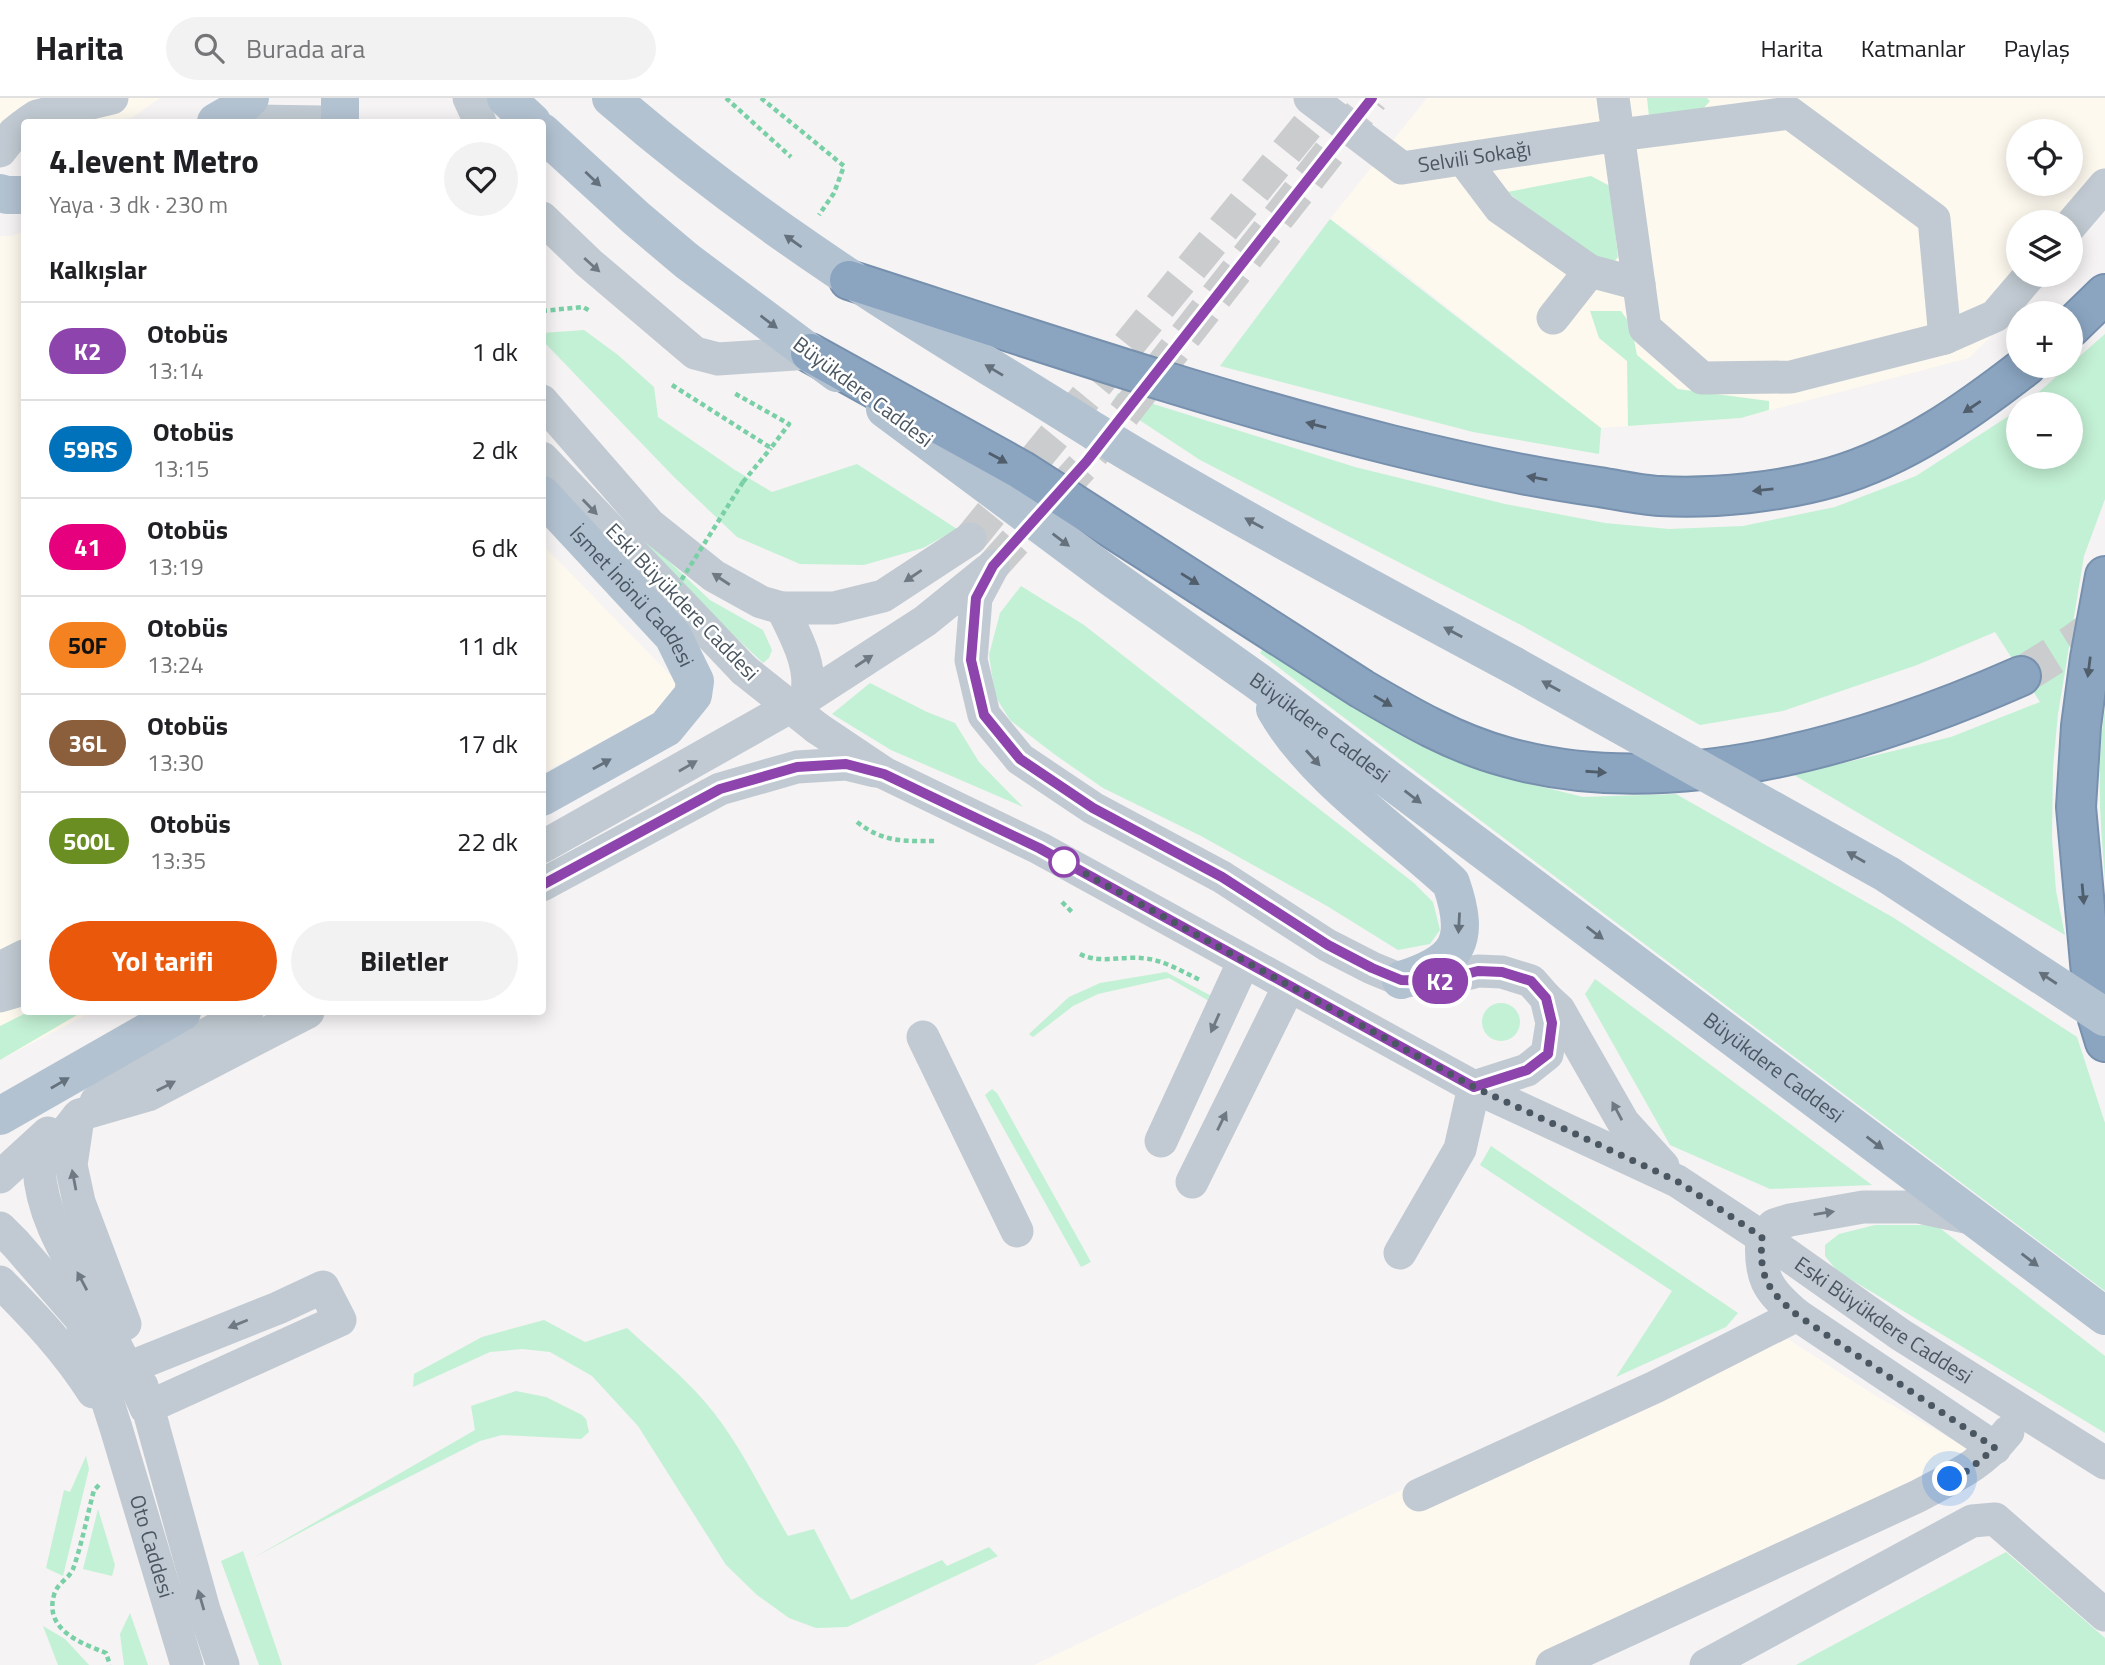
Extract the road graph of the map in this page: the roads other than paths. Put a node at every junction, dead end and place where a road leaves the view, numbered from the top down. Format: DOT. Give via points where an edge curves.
graph roads {
  1 [pos="112,98"];
  2 [pos="302,98"];
  3 [pos="340,98"];
  4 [pos="469,98"];
  5 [pos="506,98"];
  6 [pos="611,98"];
  7 [pos="1310,98"];
  8 [pos="1613,98"];
  9 [pos="1780,105"];
  10 [pos="251,116"];
  11 [pos="33,119"];
  12 [pos="221,119"];
  13 [pos="281,119"];
  14 [pos="310,119"];
  15 [pos="340,119"];
  16 [pos="479,119"];
  17 [pos="529,119"];
  18 [pos="1619,135"];
  19 [pos="546,136"];
  20 [pos="1463,159"];
  21 [pos="2105,185"];
  22 [pos="0,193"];
  23 [pos="21,195"];
  24 [pos="2083,211"];
  25 [pos="546,222"];
  26 [pos="1590,271"];
  27 [pos="849,280"];
  28 [pos="1639,284"];
  29 [pos="2019,287"];
  30 [pos="2105,294"];
  31 [pos="2083,315"];
  32 [pos="1553,318"];
  33 [pos="1945,338"];
  34 [pos="810,353"];
  35 [pos="2010,378"];
  36 [pos="546,406"];
  37 [pos="546,462"];
  38 [pos="546,499"];
  39 [pos="970,539"];
  40 [pos="2105,576"];
  41 [pos="782,608"];
  42 [pos="2021,676"];
  43 [pos="1260,683"];
  44 [pos="812,713"];
  45 [pos="884,774"];
  46 [pos="546,795"];
  47 [pos="546,845"];
  48 [pos="546,883"];
  49 [pos="21,958"];
  50 [pos="1244,961"];
  51 [pos="0,968"];
  52 [pos="1401,980"];
  53 [pos="1289,986"];
  54 [pos="21,990"];
  55 [pos="0,996"];
  56 [pos="1546,998"];
  57 [pos="177,1015"];
  58 [pos="242,1015"];
  59 [pos="301,1015"];
  60 [pos="2105,1017"];
  61 [pos="923,1037"];
  62 [pos="2105,1042"];
  63 [pos="1474,1087"];
  64 [pos="79,1115"];
  65 [pos="0,1116"];
  66 [pos="1161,1141"];
  67 [pos="1,1175"];
  68 [pos="1677,1181"];
  69 [pos="1192,1182"];
  70 [pos="1975,1219"];
  71 [pos="0,1228"];
  72 [pos="1017,1231"];
  73 [pos="1762,1237"];
  74 [pos="1400,1253"];
  75 [pos="0,1282"];
  76 [pos="278,1308"];
  77 [pos="1797,1315"];
  78 [pos="2105,1316"];
  79 [pos="293,1341"];
  80 [pos="138,1364"];
  81 [pos="146,1408"];
  82 [pos="2023,1413"];
  83 [pos="117,1428"];
  84 [pos="1995,1448"];
  85 [pos="2105,1463"];
  86 [pos="1419,1495"];
  87 [pos="2105,1615"];
  88 [pos="187,1665"];
  89 [pos="223,1665"];
  90 [pos="1552,1665"];
  91 [pos="1706,1665"];
  1 -- 11 [label="street"];
  2 -- 14 [label="street"];
  3 -- 15 [label="main road"];
  4 -- 16 [label="street"];
  5 -- 17 [label="main road"];
  27 -- 6 [label="main road, one-way" via="683,160"];
  7 -- 20 [label="street, Selvili Sokağı" via="1402,168"];
  8 -- 18 [label="street"];
  9 -- 18 [label="street, Selvili Sokağı"];
  9 -- 33 [label="street" via="1934,219"];
  10 -- 12 [label="main road" via="240,108"];
  10 -- 13 [label="street"];
  18 -- 20 [label="street, Selvili Sokağı"];
  18 -- 28 [label="street"];
  19 -- 34 [label="main road, Büyükdere Caddesi, one-way" via="687,261"];
  20 -- 26 [label="street" via="1500,208"];
  21 -- 24 [label="street"];
  22 -- 23 [label="main road"];
  25 -- 34 [label="street, one-way" via="695,353 718,359"];
  26 -- 28 [label="street"];
  26 -- 32 [label="street"];
  35 -- 27 [label="highway, one-way" via="1927,436 1844,473 1780,488 1660,496 1492,470 1354,436 1222,400"];
  60 -- 27 [label="main road, one-way, bridge" via="1887,874 1145,462"];
  28 -- 33 [label="street" via="1645,328 1702,379 1791,377"];
  29 -- 33 [label="street" via="1995,316"];
  30 -- 31 [label="highway"];
  34 -- 42 [label="highway, one-way" via="1021,470 1420,723 1504,757 1539,766 1643,775 1733,765 1899,725"];
  34 -- 43 [label="main road, Büyükdere Caddesi, one-way"];
  41 -- 36 [label="street, one-way" via="761,602 714,576 650,525"];
  37 -- 44 [label="street, Eski Büyükdere Caddesi, one-way, bridge" via="744,670"];
  46 -- 38 [label="main road, İsmet İnönü Caddesi, one-way" via="666,729 693,695 695,681 673,636"];
  39 -- 41 [label="street, one-way" via="883,596 834,608"];
  40 -- 62 [label="highway, one-way" via="2086,685 2076,807 2091,974"];
  41 -- 44 [label="street" via="807,670"];
  43 -- 52 [label="main road, one-way" via="1285,727 1324,771 1451,883 1460,909 1457,942 1430,971"];
  43 -- 70 [label="main road, Büyükdere Caddesi, one-way"];
  44 -- 45 [label="street, Eski Büyükdere Caddesi"];
  47 -- 44 [label="street, one-way"];
  44 -- 52 [label="street, one-way" via="993,566 976,598 971,660 984,715 1020,759 1093,808 1222,877 1328,945"];
  45 -- 48 [label="street" via="846,764 797,767 749,779 720,789"];
  45 -- 50 [label="street, Eski Büyükdere Caddesi" via="1039,848"];
  49 -- 51 [label="street"];
  50 -- 53 [label="street, Eski Büyükdere Caddesi"];
  50 -- 66 [label="street, one-way"];
  52 -- 56 [label="street" via="1439,981 1478,971 1502,972 1531,981"];
  53 -- 63 [label="street, Eski Büyükdere Caddesi"];
  69 -- 53 [label="street, one-way"];
  54 -- 55 [label="street"];
  56 -- 63 [label="street" via="1552,1023 1548,1054 1527,1070"];
  68 -- 56 [label="street, one-way" via="1622,1122 1559,1010"];
  65 -- 57 [label="main road, one-way"];
  58 -- 64 [label="street" via="135,1074"];
  64 -- 59 [label="street, one-way" via="148,1095"];
  61 -- 72 [label="street"];
  63 -- 68 [label="street, Eski Büyükdere Caddesi"];
  63 -- 74 [label="street" via="1460,1149"];
  64 -- 67 [label="street" via="48,1133"];
  80 -- 64 [label="street, one-way" via="79,1202 71,1166"];
  81 -- 64 [label="street, one-way" via="49,1220 39,1189 38,1167"];
  68 -- 73 [label="street, Eski Büyükdere Caddesi"];
  73 -- 70 [label="street, one-way" via="1774,1225 1790,1220 1863,1207 1919,1208"];
  70 -- 78 [label="main road, Büyükdere Caddesi, one-way"];
  71 -- 83 [label="street" via="81,1319"];
  73 -- 77 [label="street" via="1767,1282 1774,1296"];
  73 -- 82 [label="street, Eski Büyükdere Caddesi" via="1901,1335"];
  75 -- 83 [label="street" via="75,1363"];
  76 -- 79 [label="street"];
  76 -- 79 [label="street" via="323,1287 340,1320"];
  76 -- 80 [label="street, one-way"];
  77 -- 84 [label="street"];
  77 -- 86 [label="street" via="1655,1387"];
  79 -- 81 [label="street"];
  80 -- 81 [label="street"];
  89 -- 81 [label="street, one-way"];
  82 -- 84 [label="street"];
  82 -- 85 [label="street, Eski Büyükdere Caddesi"];
  83 -- 88 [label="street, Oto Caddesi"];
  84 -- 90 [label="street" via="1967,1471 1916,1497"];
  87 -- 91 [label="street" via="1995,1519 1972,1521"];
}
